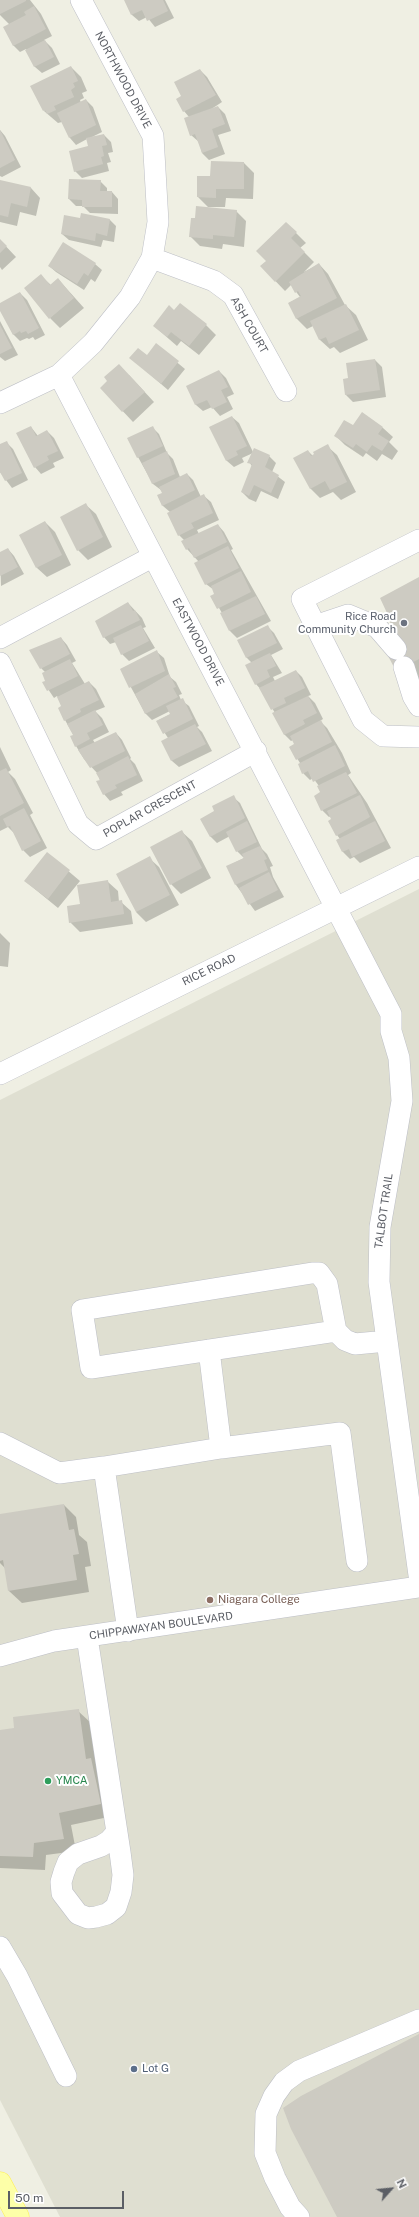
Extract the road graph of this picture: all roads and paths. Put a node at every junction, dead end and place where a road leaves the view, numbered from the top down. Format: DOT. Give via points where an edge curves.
graph roads {
  1 [pos="81,0"];
  2 [pos="152,258"];
  3 [pos="59,375"];
  4 [pos="286,391"];
  5 [pos="0,404"];
  6 [pos="419,540"];
  7 [pos="152,557"];
  8 [pos="315,626"];
  9 [pos="0,638"];
  10 [pos="0,662"];
  11 [pos="419,706"];
  12 [pos="419,737"];
  13 [pos="256,751"];
  14 [pos="419,868"];
  15 [pos="336,908"];
  16 [pos="0,1074"];
  17 [pos="336,1331"];
  18 [pos="387,1341"];
  19 [pos="209,1350"];
  20 [pos="221,1448"];
  21 [pos="6,1451"];
  22 [pos="104,1467"];
  23 [pos="357,1561"];
  24 [pos="419,1575"];
  25 [pos="419,1587"];
  26 [pos="128,1630"];
  27 [pos="87,1636"];
  28 [pos="0,1656"];
  29 [pos="117,1832"];
  30 [pos="0,1947"];
  31 [pos="419,2020"];
  32 [pos="66,2076"];
  33 [pos="0,2183"];
  34 [pos="18,2217"];
  35 [pos="299,2217"];
  1 -- 2 [label="street, NORTHWOOD DRIVE" via="153,136 158,222"];
  2 -- 3 [label="street, NORTHWOOD DRIVE" via="130,297 93,343"];
  2 -- 4 [label="street, ASH COURT" via="214,280 233,295"];
  3 -- 5 [label="street, NORTHWOOD DRIVE"];
  3 -- 7 [label="street, EASTWOOD DRIVE"];
  6 -- 8 [label="street" via="302,598"];
  7 -- 9 [label="street"];
  7 -- 13 [label="street, EASTWOOD DRIVE"];
  8 -- 11 [label="street" via="348,615 377,628 400,658"];
  8 -- 12 [label="street" via="363,720 383,736"];
  10 -- 13 [label="street, POPLAR CRESCENT" via="78,824 96,839"];
  13 -- 15 [label="street, EASTWOOD DRIVE"];
  14 -- 15 [label="street, RICE ROAD"];
  15 -- 16 [label="street, RICE ROAD"];
  15 -- 18 [label="street, TALBOT TRAIL" via="391,1014 391,1031 401,1072 401,1116 384,1200 378,1254"];
  17 -- 18 [label="street" via="345,1340 355,1344"];
  17 -- 19 [label="street"];
  17 -- 19 [label="street" via="327,1284 318,1273 312,1272 82,1310 91,1368"];
  18 -- 24 [label="street, TALBOT TRAIL"];
  19 -- 20 [label="street"];
  20 -- 22 [label="street"];
  20 -- 23 [label="street" via="340,1433"];
  21 -- 22 [label="street" via="59,1474"];
  22 -- 26 [label="street"];
  25 -- 26 [label="street, CHIPPAWAYAN BOULEVARD"];
  26 -- 27 [label="street, CHIPPAWAYAN BOULEVARD"];
  27 -- 28 [label="street, CHIPPAWAYAN BOULEVARD" via="29,1647"];
  27 -- 29 [label="street"];
  30 -- 32 [label="street"];
  31 -- 35 [label="street" via="299,2071 284,2082 274,2096 266,2114 265,2153 274,2178 290,2207"];
  33 -- 34 [label="main road"];
}
